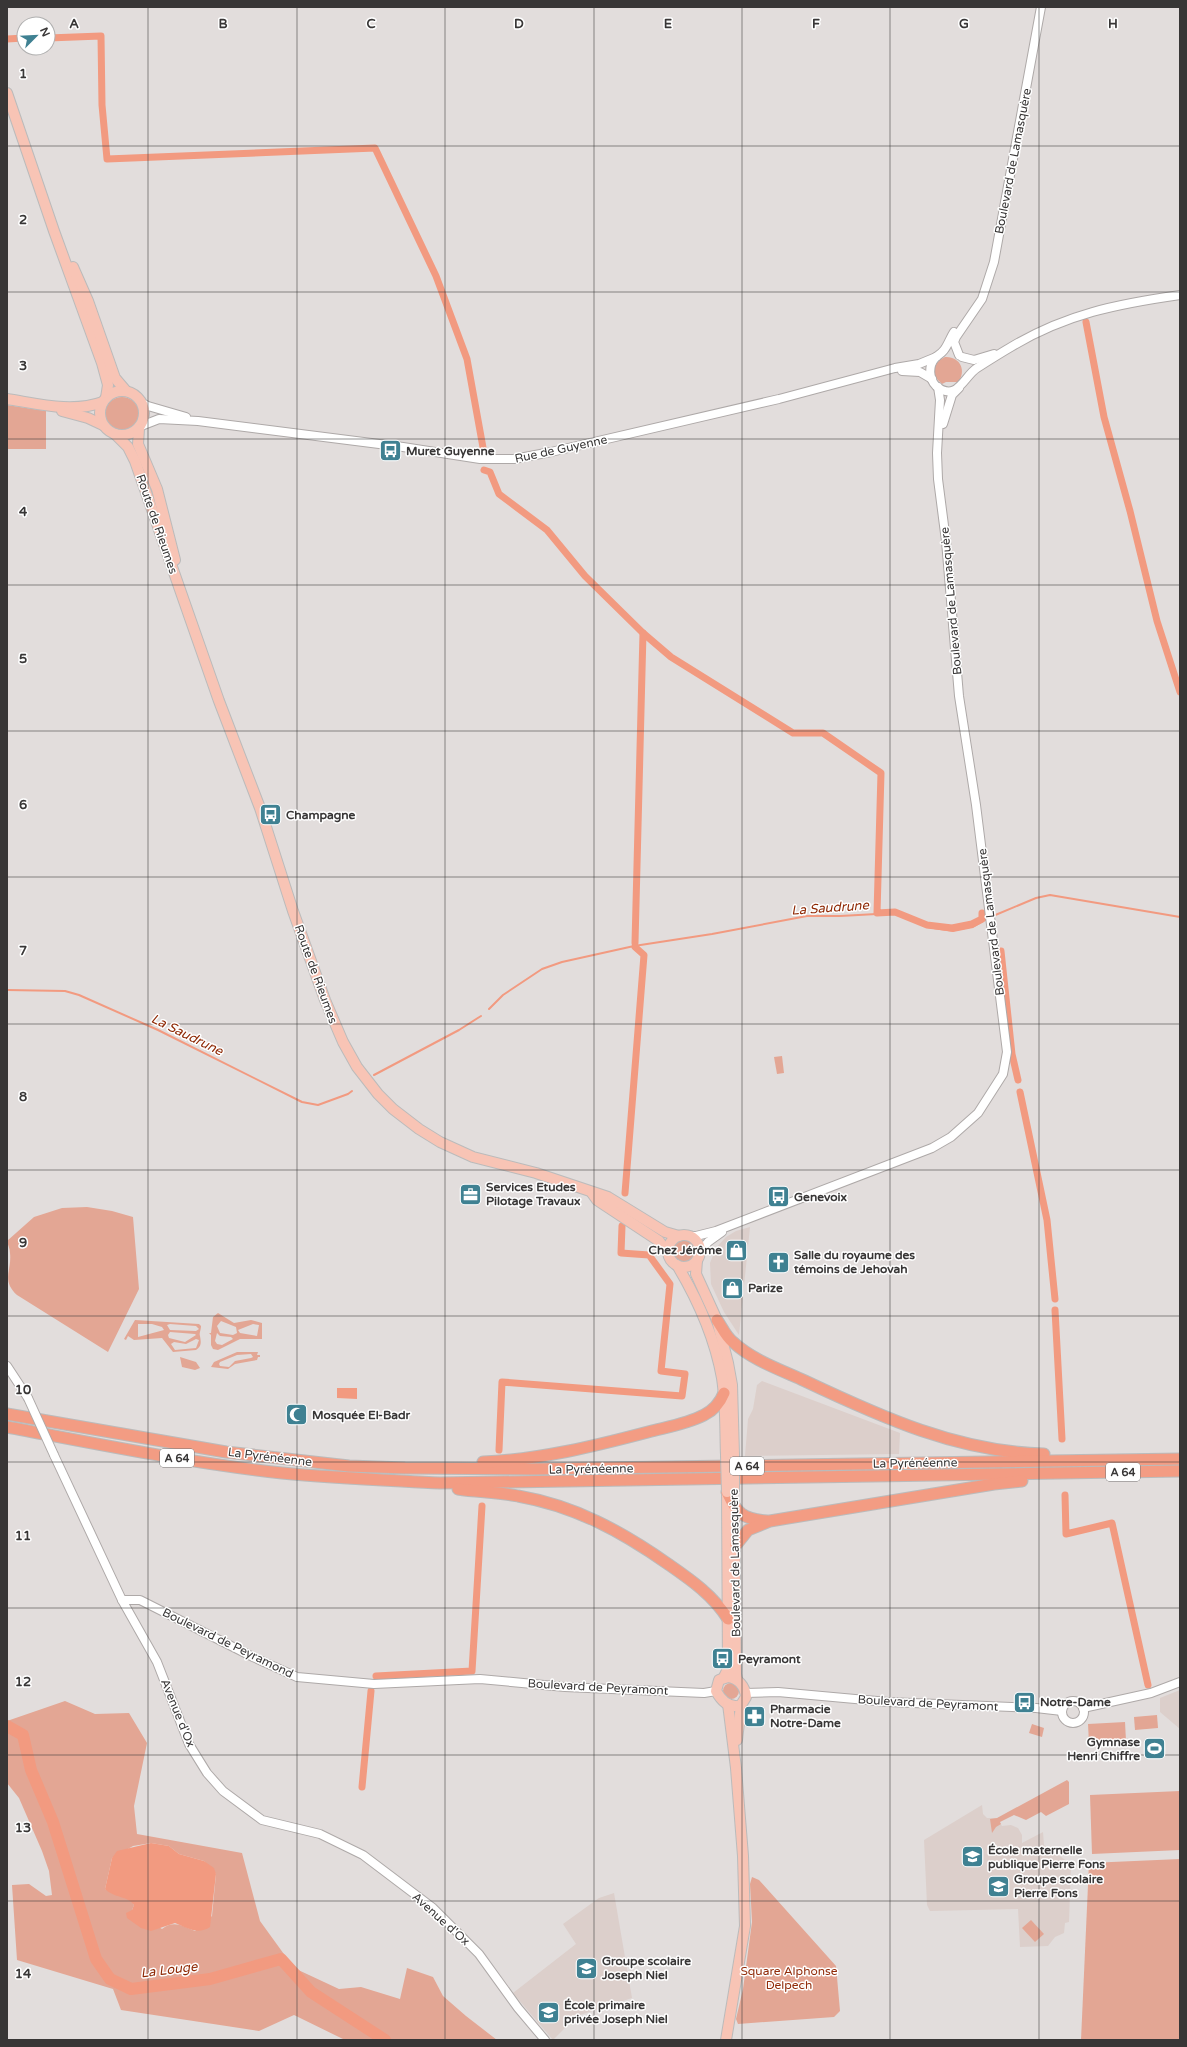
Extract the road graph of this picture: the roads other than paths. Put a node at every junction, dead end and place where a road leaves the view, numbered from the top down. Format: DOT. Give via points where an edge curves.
graph roads {
  1 [pos="1041,7"];
  2 [pos="7,93"];
  3 [pos="49,212"];
  4 [pos="1180,295"];
  5 [pos="974,312"];
  6 [pos="1007,349"];
  7 [pos="939,355"];
  8 [pos="961,356"];
  9 [pos="872,375"];
  10 [pos="967,377"];
  11 [pos="932,379"];
  12 [pos="938,387"];
  13 [pos="959,388"];
  14 [pos="126,391"];
  15 [pos="7,399"];
  16 [pos="105,400"];
  17 [pos="142,403"];
  18 [pos="53,407"];
  19 [pos="198,421"];
  20 [pos="103,425"];
  21 [pos="140,427"];
  22 [pos="115,434"];
  23 [pos="937,453"];
  24 [pos="191,620"];
  25 [pos="592,1193"];
  26 [pos="731,1225"];
  27 [pos="678,1236"];
  28 [pos="689,1236"];
  29 [pos="668,1252"];
  30 [pos="698,1257"];
  31 [pos="677,1265"];
  32 [pos="717,1320"];
  33 [pos="7,1366"];
  34 [pos="724,1393"];
  35 [pos="7,1414"];
  36 [pos="7,1427"];
  37 [pos="730,1455"];
  38 [pos="1180,1458"];
  39 [pos="1090,1460"];
  40 [pos="405,1468"];
  41 [pos="1180,1471"];
  42 [pos="1065,1474"];
  43 [pos="440,1483"];
  44 [pos="730,1492"];
  45 [pos="734,1508"];
  46 [pos="770,1521"];
  47 [pos="736,1545"];
  48 [pos="122,1600"];
  49 [pos="728,1619"];
  50 [pos="724,1677"];
  51 [pos="480,1679"];
  52 [pos="737,1680"];
  53 [pos="1180,1682"];
  54 [pos="716,1691"];
  55 [pos="745,1694"];
  56 [pos="728,1704"];
  57 [pos="741,1705"];
  58 [pos="1083,1708"];
  59 [pos="1062,1711"];
  60 [pos="736,1768"];
  61 [pos="545,2040"];
  62 [pos="726,2040"];
  1 -- 5 [label="street, Boulevard de Lamasquère" via="994,262 989,282"];
  2 -- 3 [label="main road"];
  3 -- 14 [label="main road" via="81,283 115,378"];
  3 -- 16 [label="main road" via="102,363 108,385"];
  4 -- 6 [label="street" via="1128,303 1082,314 1038,331"];
  5 -- 7 [label="street" via="954,332"];
  5 -- 8 [label="street" via="954,342"];
  6 -- 8 [label="street" via="974,360"];
  6 -- 10 [label="street"];
  7 -- 8 [label="street" via="954,352"];
  7 -- 9 [label="street" via="919,364"];
  7 -- 11 [label="street" via="930,368"];
  8 -- 10 [label="street" via="968,367"];
  9 -- 11 [label="street" via="909,371 920,372"];
  9 -- 19 [label="street, Rue de Guyenne" via="764,403 559,451 514,459 480,459"];
  10 -- 13 [label="street"];
  11 -- 12 [label="street"];
  12 -- 13 [label="street" via="948,390"];
  12 -- 23 [label="street, Boulevard de Lamasquère" via="940,400"];
  13 -- 23 [label="street, Boulevard de Lamasquère" via="949,402"];
  14 -- 16 [label="main road" via="112,394"];
  14 -- 17 [label="main road" via="138,397"];
  15 -- 18 [label="main road"];
  16 -- 18 [label="main road" via="85,408"];
  16 -- 20 [label="main road" via="100,411"];
  17 -- 19 [label="street, Rue de Guyenne"];
  17 -- 21 [label="main road" via="145,412"];
  18 -- 20 [label="main road"];
  19 -- 21 [label="street, Rue de Guyenne" via="159,419"];
  20 -- 22 [label="main road"];
  21 -- 22 [label="main road" via="130,434"];
  21 -- 24 [label="main road, Route de Rieumes" via="138,444 157,489"];
  22 -- 24 [label="main road, Route de Rieumes" via="131,452"];
  23 -- 26 [label="street, Boulevard de Lamasquère" via="959,696 976,805 1007,1052 1003,1074 978,1113 951,1137 932,1148"];
  24 -- 25 [label="main road, Route de Rieumes" via="260,808 325,1000 357,1067 393,1109 440,1142 473,1157 536,1173"];
  25 -- 27 [label="main road, Route de Rieumes" via="608,1197 665,1232"];
  25 -- 29 [label="main road, Route de Rieumes" via="597,1200 659,1241"];
  26 -- 28 [label="street, Boulevard de Lamasquère" via="703,1235"];
  26 -- 30 [label="street, Boulevard de Lamasquère" via="708,1242"];
  27 -- 28 [label="main road"];
  27 -- 29 [label="main road" via="671,1240"];
  28 -- 30 [label="main road" via="698,1245"];
  29 -- 31 [label="main road" via="671,1260"];
  30 -- 31 [label="main road" via="686,1267"];
  30 -- 32 [label="main road, Boulevard de Lamasquère" via="696,1274"];
  31 -- 34 [label="main road, Boulevard de Lamasquère" via="703,1315 719,1363"];
  32 -- 37 [label="main road, Boulevard de Lamasquère" via="732,1385"];
  32 -- 39 [label="highway" via="731,1341 742,1350 911,1428 964,1444 1040,1454 1086,1455"];
  33 -- 48 [label="street, Avenue d'Ox, bridge" via="28,1398"];
  34 -- 37 [label="main road, Boulevard de Lamasquère"];
  34 -- 40 [label="highway" via="717,1406 698,1418 608,1442 495,1462 411,1463"];
  35 -- 40 [label="highway, La Pyrénéenne / A 64" via="226,1452 334,1464"];
  36 -- 43 [label="highway, La Pyrénéenne / A 64" via="153,1454 282,1473"];
  37 -- 44 [label="main road, Boulevard de Lamasquère, bridge"];
  38 -- 39 [label="highway, La Pyrénéenne / A 64"];
  39 -- 40 [label="highway, La Pyrénéenne / A 64" via="532,1469"];
  41 -- 42 [label="highway, La Pyrénéenne / A 64"];
  42 -- 43 [label="highway, La Pyrénéenne / A 64"];
  42 -- 46 [label="highway" via="1057,1479 994,1484"];
  43 -- 49 [label="highway" via="458,1489 540,1501 610,1527 631,1538 706,1591"];
  44 -- 45 [label="highway"];
  44 -- 49 [label="main road, Boulevard de Lamasquère"];
  45 -- 46 [label="highway" via="750,1519"];
  45 -- 47 [label="main road, Boulevard de Lamasquère"];
  46 -- 47 [label="highway" via="748,1530"];
  47 -- 52 [label="main road, Boulevard de Lamasquère"];
  48 -- 51 [label="street, Boulevard de Peyramond" via="140,1600 253,1657 297,1676 374,1684"];
  48 -- 61 [label="street, Avenue d'Ox" via="157,1662 189,1744 207,1773 223,1791 262,1820 320,1834 362,1855 427,1904 479,1954"];
  49 -- 50 [label="main road, Boulevard de Lamasquère" via="728,1669"];
  50 -- 52 [label="main road"];
  50 -- 54 [label="main road" via="717,1684"];
  51 -- 54 [label="street, Boulevard de Peyramont" via="565,1687 704,1693"];
  52 -- 55 [label="main road"];
  53 -- 58 [label="street" via="1151,1694"];
  54 -- 56 [label="main road"];
  55 -- 57 [label="main road"];
  55 -- 59 [label="street, Boulevard de Peyramont" via="778,1692 888,1702"];
  56 -- 57 [label="main road"];
  56 -- 60 [label="main road"];
  57 -- 60 [label="main road"];
  58 -- 59 [label="street" via="1072,1702 1066,1704"];
  58 -- 59 [label="street" via="1083,1718 1075,1723 1065,1720"];
  60 -- 62 [label="main road" via="745,1926"];
}
